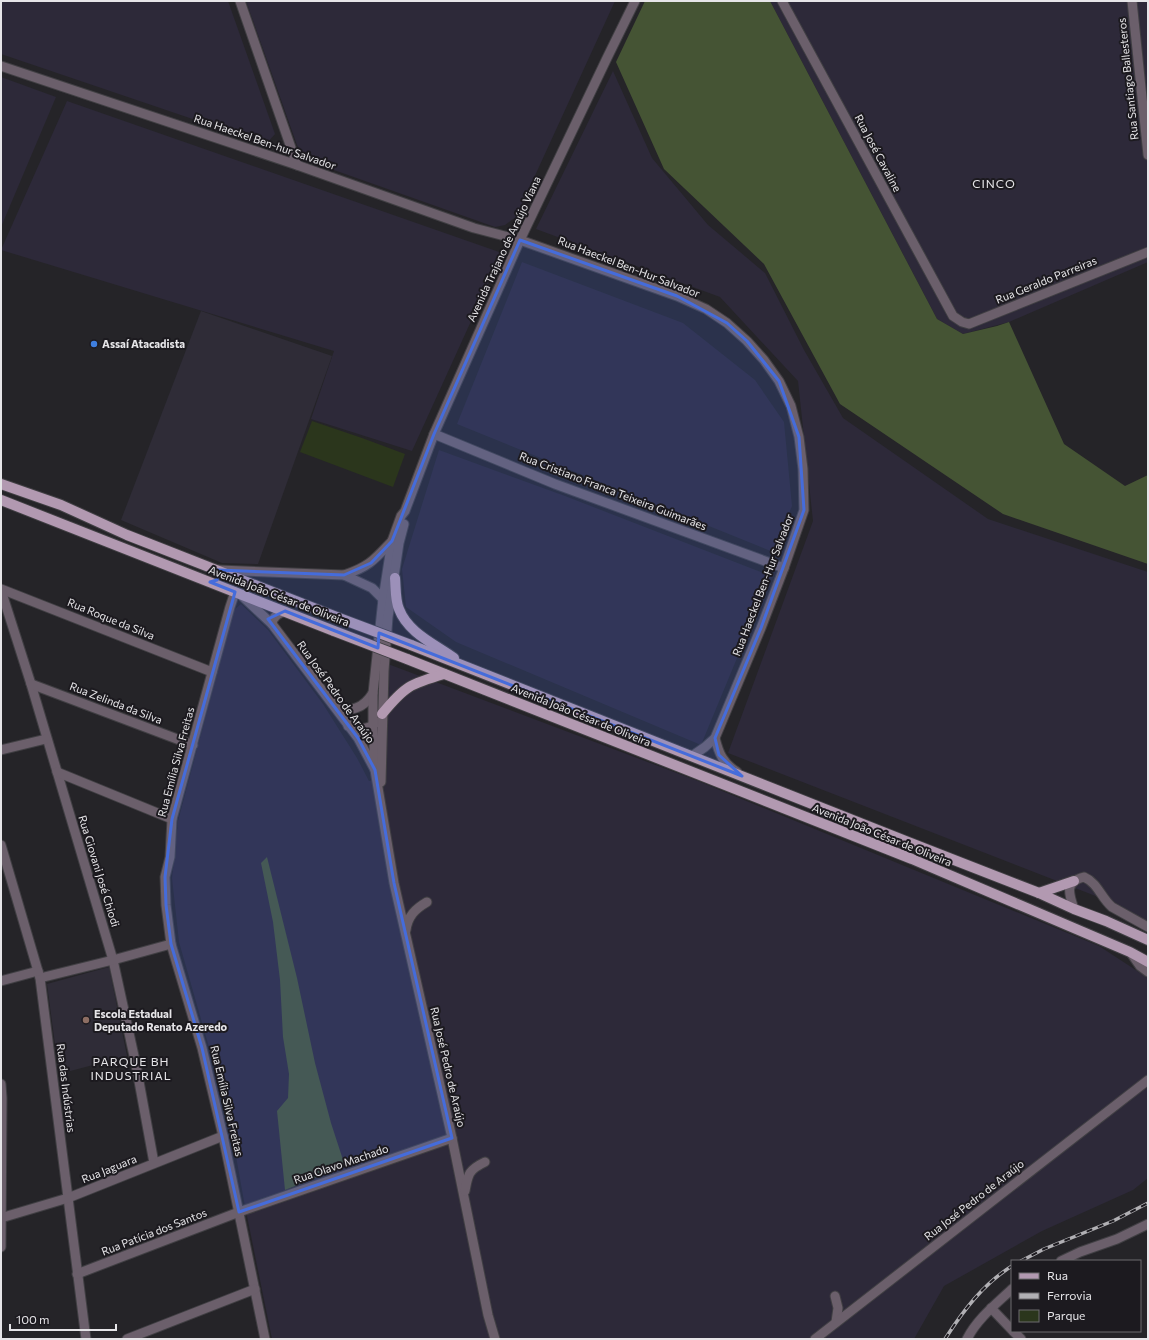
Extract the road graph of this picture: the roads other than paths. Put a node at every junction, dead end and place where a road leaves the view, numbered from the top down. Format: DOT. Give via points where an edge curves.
graph roads {
  1 [pos="240,1"];
  2 [pos="635,1"];
  3 [pos="782,1"];
  4 [pos="1132,1"];
  5 [pos="2,67"];
  6 [pos="1148,155"];
  7 [pos="297,165"];
  8 [pos="520,240"];
  9 [pos="1148,252"];
  10 [pos="953,316"];
  11 [pos="434,434"];
  12 [pos="1,484"];
  13 [pos="1,500"];
  14 [pos="405,512"];
  15 [pos="392,541"];
  16 [pos="784,568"];
  17 [pos="218,570"];
  18 [pos="344,575"];
  19 [pos="395,578"];
  20 [pos="210,582"];
  21 [pos="1,590"];
  22 [pos="237,592"];
  23 [pos="383,599"];
  24 [pos="285,611"];
  25 [pos="272,624"];
  26 [pos="386,642"];
  27 [pos="467,667"];
  28 [pos="212,672"];
  29 [pos="444,674"];
  30 [pos="31,684"];
  31 [pos="373,693"];
  32 [pos="329,700"];
  33 [pos="382,714"];
  34 [pos="347,725"];
  35 [pos="373,725"];
  36 [pos="715,738"];
  37 [pos="46,739"];
  38 [pos="193,745"];
  39 [pos="1,750"];
  40 [pos="692,756"];
  41 [pos="375,770"];
  42 [pos="57,772"];
  43 [pos="742,776"];
  44 [pos="382,783"];
  45 [pos="380,799"];
  46 [pos="172,818"];
  47 [pos="1,845"];
  48 [pos="1074,881"];
  49 [pos="1039,892"];
  50 [pos="427,902"];
  51 [pos="1074,909"];
  52 [pos="1148,927"];
  53 [pos="405,934"];
  54 [pos="1148,940"];
  55 [pos="171,944"];
  56 [pos="1130,952"];
  57 [pos="113,960"];
  58 [pos="1148,962"];
  59 [pos="1148,972"];
  60 [pos="39,974"];
  61 [pos="1,981"];
  62 [pos="1148,1080"];
  63 [pos="1,1084"];
  64 [pos="223,1136"];
  65 [pos="452,1138"];
  66 [pos="485,1162"];
  67 [pos="154,1163"];
  68 [pos="464,1197"];
  69 [pos="68,1198"];
  70 [pos="239,1212"];
  71 [pos="1,1218"];
  72 [pos="1148,1224"];
  73 [pos="1,1247"];
  74 [pos="1063,1260"];
  75 [pos="77,1274"];
  76 [pos="255,1289"];
  77 [pos="1011,1290"];
  78 [pos="835,1296"];
  79 [pos="991,1308"];
  80 [pos="836,1322"];
  81 [pos="1011,1328"];
  82 [pos="86,1339"];
  83 [pos="127,1339"];
  84 [pos="265,1339"];
  85 [pos="496,1339"];
  86 [pos="815,1339"];
  87 [pos="967,1339"];
  1 -- 7 [label="street"];
  2 -- 8 [label="street, Avenida Trajano de Araújo Viana"];
  3 -- 10 [label="street, Rua José Cavaline"];
  4 -- 6 [label="street, Rua Santiago Ballesteros"];
  5 -- 7 [label="street, Rua Haeckel Ben-hur Salvador"];
  7 -- 8 [label="street, Rua Haeckel Ben-hur Salvador" via="474,228"];
  8 -- 11 [label="street, Avenida Trajano de Araújo Viana"];
  8 -- 16 [label="street, Rua Haeckel Ben-Hur Salvador" via="677,296 706,309 747,341 764,360 779,381 791,406 799,437 803,469 804,510"];
  9 -- 10 [label="street, Rua Geraldo Parreiras" via="969,324"];
  11 -- 14 [label="street, Avenida Trajano de Araújo Viana"];
  11 -- 16 [label="street, Rua Cristiano Franca Teixeira Guimarães" via="555,484"];
  12 -- 17 [label="main road, Avenida João César de Oliveira" via="61,505 127,535"];
  13 -- 20 [label="main road, Avenida João César de Oliveira"];
  14 -- 15 [label="street, Avenida Trajano de Araújo Viana" via="401,516"];
  14 -- 19 [label="street, Avenida Trajano de Araújo Viana"];
  15 -- 18 [label="street, Avenida Trajano de Araújo Viana" via="371,563"];
  15 -- 23 [label="street, Avenida Trajano de Araújo Viana"];
  16 -- 36 [label="street, Rua Haeckel Ben-Hur Salvador"];
  17 -- 18 [label="street, Avenida Trajano de Araújo Viana"];
  17 -- 20 [label="main road" via="218,577"];
  17 -- 27 [label="main road, Avenida João César de Oliveira, bridge"];
  18 -- 23 [label="street" via="372,588"];
  19 -- 26 [label="street, Avenida Trajano de Araújo Viana"];
  19 -- 27 [label="main road" via="398,609 407,623 417,633"];
  20 -- 22 [label="main road, Avenida João César de Oliveira"];
  21 -- 28 [label="street, Rua Roque da Silva"];
  21 -- 30 [label="street, Rua Giovani José Chiodi"];
  22 -- 24 [label="main road, Avenida João César de Oliveira"];
  22 -- 25 [label="street, Rua José Pedro de Araújo"];
  22 -- 28 [label="street, Rua Emília Silva Freitas" via="230,607"];
  23 -- 26 [label="street"];
  23 -- 31 [label="street, Avenida Trajano de Araújo Viana"];
  24 -- 25 [label="street" via="275,616"];
  24 -- 29 [label="main road, Avenida João César de Oliveira, bridge"];
  25 -- 32 [label="street, Rua José Pedro de Araújo"];
  26 -- 33 [label="street, Avenida Trajano de Araújo Viana"];
  27 -- 40 [label="main road, Avenida João César de Oliveira"];
  28 -- 38 [label="street, Rua Emília Silva Freitas"];
  29 -- 33 [label="main road" via="408,686"];
  29 -- 56 [label="main road, Avenida João César de Oliveira" via="912,859"];
  30 -- 37 [label="street, Rua Giovani José Chiodi"];
  30 -- 38 [label="street, Rua Zelinda da Silva"];
  31 -- 32 [label="street" via="368,701 356,708 344,708"];
  31 -- 35 [label="street, Avenida Trajano de Araújo Viana"];
  32 -- 34 [label="street, Rua José Pedro de Araújo"];
  33 -- 35 [label="street"];
  33 -- 44 [label="street, Avenida Trajano de Araújo Viana"];
  34 -- 35 [label="street" via="356,729"];
  34 -- 41 [label="street, Rua José Pedro de Araújo" via="358,738"];
  35 -- 41 [label="street, Avenida Trajano de Araújo Viana"];
  36 -- 40 [label="street, Rua Haeckel Ben-Hur Salvador"];
  36 -- 43 [label="street" via="719,754 729,767"];
  37 -- 39 [label="street"];
  37 -- 42 [label="street, Rua Giovani José Chiodi"];
  38 -- 46 [label="street, Rua Emília Silva Freitas"];
  40 -- 43 [label="main road, Avenida João César de Oliveira"];
  41 -- 45 [label="street, Rua José Pedro de Araújo"];
  42 -- 46 [label="street"];
  42 -- 57 [label="street, Rua Giovani José Chiodi"];
  43 -- 49 [label="main road, Avenida João César de Oliveira"];
  44 -- 45 [label="street, Rua José Pedro de Araújo"];
  45 -- 53 [label="street, Rua José Pedro de Araújo"];
  46 -- 55 [label="street, Rua Emília Silva Freitas" via="170,857 165,877"];
  47 -- 60 [label="street, Rua das Indústrias"];
  48 -- 49 [label="main road"];
  48 -- 51 [label="street" via="1069,891"];
  48 -- 52 [label="street" via="1084,877 1091,880 1107,903"];
  49 -- 51 [label="main road, Avenida João César de Oliveira"];
  50 -- 53 [label="street" via="411,914"];
  51 -- 54 [label="main road, Avenida João César de Oliveira"];
  53 -- 65 [label="street, Rua José Pedro de Araújo"];
  55 -- 57 [label="street"];
  55 -- 64 [label="street, Rua Emília Silva Freitas" via="202,1048"];
  56 -- 58 [label="main road, Avenida João César de Oliveira"];
  56 -- 59 [label="street"];
  57 -- 60 [label="street"];
  57 -- 67 [label="street, Rua Giovani José Chiodi"];
  60 -- 61 [label="street"];
  60 -- 69 [label="street, Rua das Indústrias"];
  62 -- 80 [label="street, Rua José Pedro de Araújo"];
  63 -- 71 [label="street"];
  64 -- 67 [label="street, Rua Jaguara"];
  64 -- 70 [label="street, Rua Emília Silva Freitas"];
  65 -- 68 [label="street, Rua José Pedro de Araújo"];
  65 -- 70 [label="street, Rua Olavo Machado"];
  66 -- 68 [label="street" via="474,1167 467,1177"];
  67 -- 69 [label="street, Rua Jaguara"];
  68 -- 85 [label="street, Rua José Pedro de Araújo" via="488,1315"];
  69 -- 71 [label="street, Rua Jaguara"];
  69 -- 75 [label="street, Rua das Indústrias"];
  70 -- 75 [label="street, Rua Patícia dos Santos"];
  70 -- 76 [label="street, Rua Emília Silva Freitas"];
  71 -- 73 [label="street"];
  72 -- 74 [label="street"];
  75 -- 82 [label="street, Rua das Indústrias"];
  76 -- 83 [label="street"];
  76 -- 84 [label="street, Rua Emília Silva Freitas"];
  77 -- 79 [label="street"];
  78 -- 80 [label="street" via="838,1308"];
  79 -- 81 [label="street"];
  79 -- 87 [label="street"];
  80 -- 86 [label="street, Rua José Pedro de Araújo"];
}
